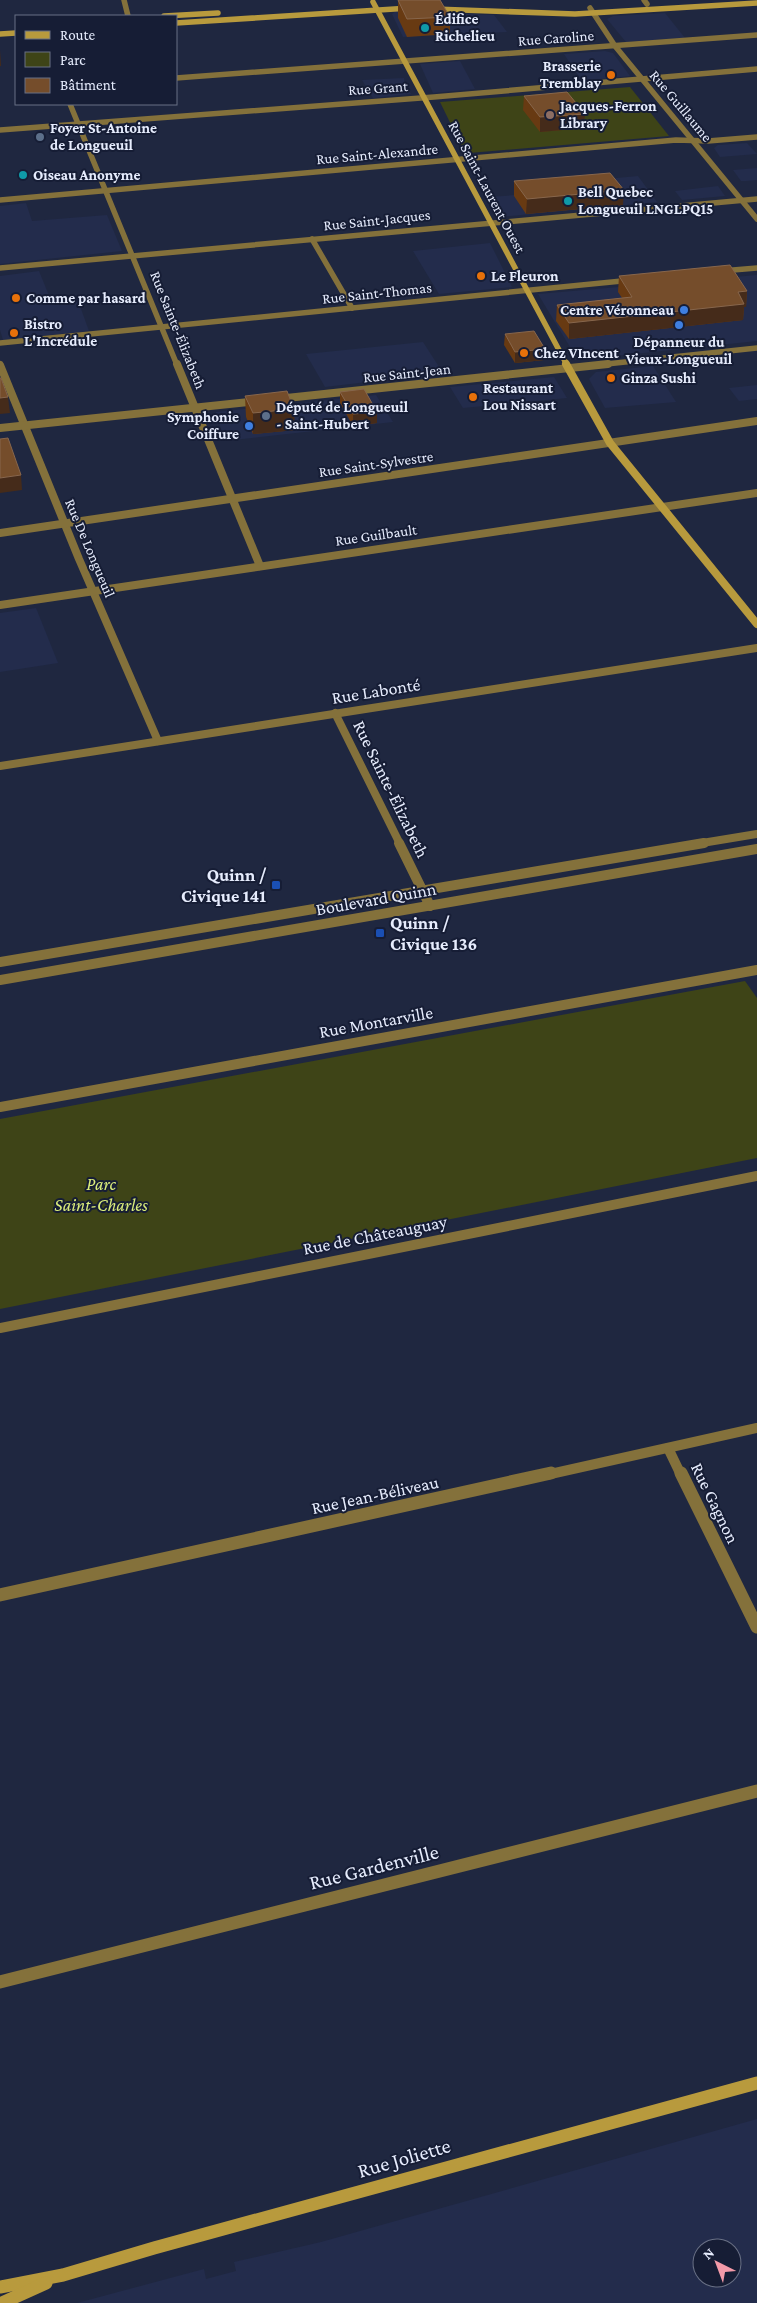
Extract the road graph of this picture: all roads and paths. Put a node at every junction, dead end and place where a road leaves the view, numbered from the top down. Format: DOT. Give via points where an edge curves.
graph roads {
  1 [pos="124,0"];
  2 [pos="704,0"];
  3 [pos="372,1"];
  4 [pos="383,2"];
  5 [pos="393,2"];
  6 [pos="645,2"];
  7 [pos="363,3"];
  8 [pos="413,3"];
  9 [pos="757,3"];
  10 [pos="421,8"];
  11 [pos="590,8"];
  12 [pos="376,9"];
  13 [pos="224,12"];
  14 [pos="593,14"];
  15 [pos="128,15"];
  16 [pos="178,15"];
  17 [pos="178,23"];
  18 [pos="15,26"];
  19 [pos="0,28"];
  20 [pos="15,33"];
  21 [pos="0,34"];
  22 [pos="757,36"];
  23 [pos="615,46"];
  24 [pos="406,61"];
  25 [pos="757,69"];
  26 [pos="178,78"];
  27 [pos="643,79"];
  28 [pos="424,97"];
  29 [pos="70,105"];
  30 [pos="78,123"];
  31 [pos="0,130"];
  32 [pos="757,137"];
  33 [pos="694,141"];
  34 [pos="458,160"];
  35 [pos="106,191"];
  36 [pos="757,199"];
  37 [pos="0,200"];
  38 [pos="742,200"];
  39 [pos="757,219"];
  40 [pos="490,222"];
  41 [pos="312,239"];
  42 [pos="132,256"];
  43 [pos="0,268"];
  44 [pos="757,268"];
  45 [pos="708,273"];
  46 [pos="641,279"];
  47 [pos="527,291"];
  48 [pos="352,308"];
  49 [pos="162,327"];
  50 [pos="0,343"];
  51 [pos="757,348"];
  52 [pos="0,365"];
  53 [pos="568,369"];
  54 [pos="272,400"];
  55 [pos="262,401"];
  56 [pos="195,408"];
  57 [pos="757,421"];
  58 [pos="24,426"];
  59 [pos="0,428"];
  60 [pos="610,443"];
  61 [pos="757,493"];
  62 [pos="232,499"];
  63 [pos="664,507"];
  64 [pos="64,524"];
  65 [pos="0,533"];
  66 [pos="260,566"];
  67 [pos="93,591"];
  68 [pos="0,605"];
  69 [pos="757,624"];
  70 [pos="757,648"];
  71 [pos="335,713"];
  72 [pos="158,741"];
  73 [pos="0,766"];
  74 [pos="757,834"];
  75 [pos="757,849"];
  76 [pos="422,889"];
  77 [pos="430,906"];
  78 [pos="0,962"];
  79 [pos="757,970"];
  80 [pos="0,980"];
  81 [pos="0,1107"];
  82 [pos="757,1176"];
  83 [pos="0,1328"];
  84 [pos="757,1428"];
  85 [pos="668,1448"];
  86 [pos="0,1596"];
  87 [pos="757,1627"];
  88 [pos="757,1791"];
  89 [pos="0,1982"];
  90 [pos="757,2083"];
  91 [pos="63,2275"];
  92 [pos="0,2287"];
  93 [pos="2,2303"];
  1 -- 15 [label="street"];
  2 -- 6 [label="street"];
  3 -- 4 [label="street"];
  3 -- 7 [label="street"];
  3 -- 12 [label="street, Rue Saint-Laurent Ouest"];
  5 -- 8 [label="street"];
  6 -- 11 [label="street"];
  9 -- 14 [label="street"];
  10 -- 12 [label="street"];
  11 -- 14 [label="street, Rue Guillaume"];
  11 -- 14 [label="street" via="430,6"];
  12 -- 17 [label="street"];
  12 -- 24 [label="street, Rue Saint-Laurent Ouest"];
  13 -- 16 [label="street"];
  14 -- 23 [label="street, Rue Guillaume"];
  18 -- 19 [label="street"];
  20 -- 21 [label="street"];
  22 -- 23 [label="street, Rue Caroline"];
  23 -- 24 [label="street, Rue Caroline"];
  23 -- 27 [label="street, Rue Guillaume"];
  24 -- 26 [label="street, Rue Caroline"];
  24 -- 28 [label="street, Rue Saint-Laurent Ouest"];
  25 -- 27 [label="street, Rue Grant"];
  27 -- 28 [label="street, Rue Grant"];
  27 -- 33 [label="street, Rue Guillaume"];
  28 -- 30 [label="street, Rue Grant"];
  28 -- 34 [label="street, Rue Saint-Laurent Ouest"];
  29 -- 30 [label="street, Rue Sainte-Élizabeth"];
  30 -- 31 [label="street, Rue Grant"];
  30 -- 35 [label="street, Rue Sainte-Élizabeth"];
  32 -- 33 [label="street, Rue Saint-Alexandre"];
  33 -- 34 [label="street, Rue Saint-Alexandre"];
  33 -- 38 [label="street, Rue Guillaume"];
  34 -- 35 [label="street, Rue Saint-Alexandre"];
  34 -- 40 [label="street, Rue Saint-Laurent Ouest"];
  35 -- 37 [label="street, Rue Saint-Alexandre"];
  35 -- 42 [label="street, Rue Sainte-Élizabeth"];
  36 -- 38 [label="street, Rue Saint-Jacques"];
  38 -- 39 [label="street, Rue Guillaume"];
  38 -- 40 [label="street, Rue Saint-Jacques"];
  40 -- 41 [label="street, Rue Saint-Jacques"];
  40 -- 47 [label="street, Rue Saint-Laurent Ouest"];
  41 -- 42 [label="street, Rue Saint-Jacques"];
  41 -- 48 [label="street"];
  42 -- 43 [label="street, Rue Saint-Jacques"];
  42 -- 49 [label="street, Rue Sainte-Élizabeth"];
  44 -- 45 [label="street"];
  46 -- 47 [label="street, Rue Saint-Thomas"];
  47 -- 48 [label="street, Rue Saint-Thomas"];
  47 -- 53 [label="street, Rue Saint-Laurent Ouest"];
  48 -- 49 [label="street, Rue Saint-Thomas"];
  49 -- 50 [label="street, Rue Saint-Thomas"];
  49 -- 56 [label="street, Rue Sainte-Élizabeth"];
  51 -- 53 [label="street, Rue Saint-Jean"];
  52 -- 58 [label="street, Rue De Longueuil"];
  53 -- 54 [label="street, Rue Saint-Jean"];
  53 -- 60 [label="street, Rue Saint-Laurent Ouest"];
  55 -- 56 [label="street"];
  56 -- 58 [label="street"];
  56 -- 62 [label="street, Rue Sainte-Élizabeth"];
  57 -- 60 [label="street, Rue Saint-Sylvestre"];
  58 -- 59 [label="street"];
  58 -- 64 [label="street, Rue De Longueuil"];
  60 -- 62 [label="street, Rue Saint-Sylvestre"];
  60 -- 63 [label="street, Rue Saint-Laurent Ouest"];
  61 -- 63 [label="street, Rue Guilbault"];
  62 -- 64 [label="street, Rue Saint-Sylvestre"];
  62 -- 66 [label="street, Rue Sainte-Élizabeth"];
  63 -- 66 [label="street, Rue Guilbault"];
  63 -- 69 [label="street, Rue Saint-Laurent Ouest"];
  64 -- 65 [label="street, Rue Saint-Sylvestre"];
  64 -- 67 [label="street, Rue De Longueuil"];
  66 -- 67 [label="street, Rue Guilbault"];
  67 -- 68 [label="street, Rue Guilbault"];
  67 -- 72 [label="street, Rue De Longueuil"];
  70 -- 71 [label="street, Rue Labonté"];
  71 -- 72 [label="street, Rue Labonté"];
  71 -- 76 [label="street, Rue Sainte-Élizabeth"];
  72 -- 73 [label="street, Rue Labonté"];
  74 -- 76 [label="street, Boulevard Quinn"];
  75 -- 77 [label="street, Boulevard Quinn"];
  76 -- 77 [label="street, Rue Sainte-Élizabeth"];
  76 -- 78 [label="street, Boulevard Quinn"];
  77 -- 80 [label="street, Boulevard Quinn"];
  79 -- 81 [label="street, Rue Montarville"];
  82 -- 83 [label="street, Rue de Châteauguay"];
  84 -- 85 [label="street, Rue Jean-Béliveau"];
  85 -- 86 [label="street, Rue Jean-Béliveau"];
  85 -- 87 [label="street, Rue Gagnon"];
  88 -- 89 [label="street, Rue Gardenville"];
  90 -- 91 [label="street, Rue Joliette"];
  91 -- 92 [label="street, Rue Joliette"];
  91 -- 93 [label="street, Rue Joliette"];
}
